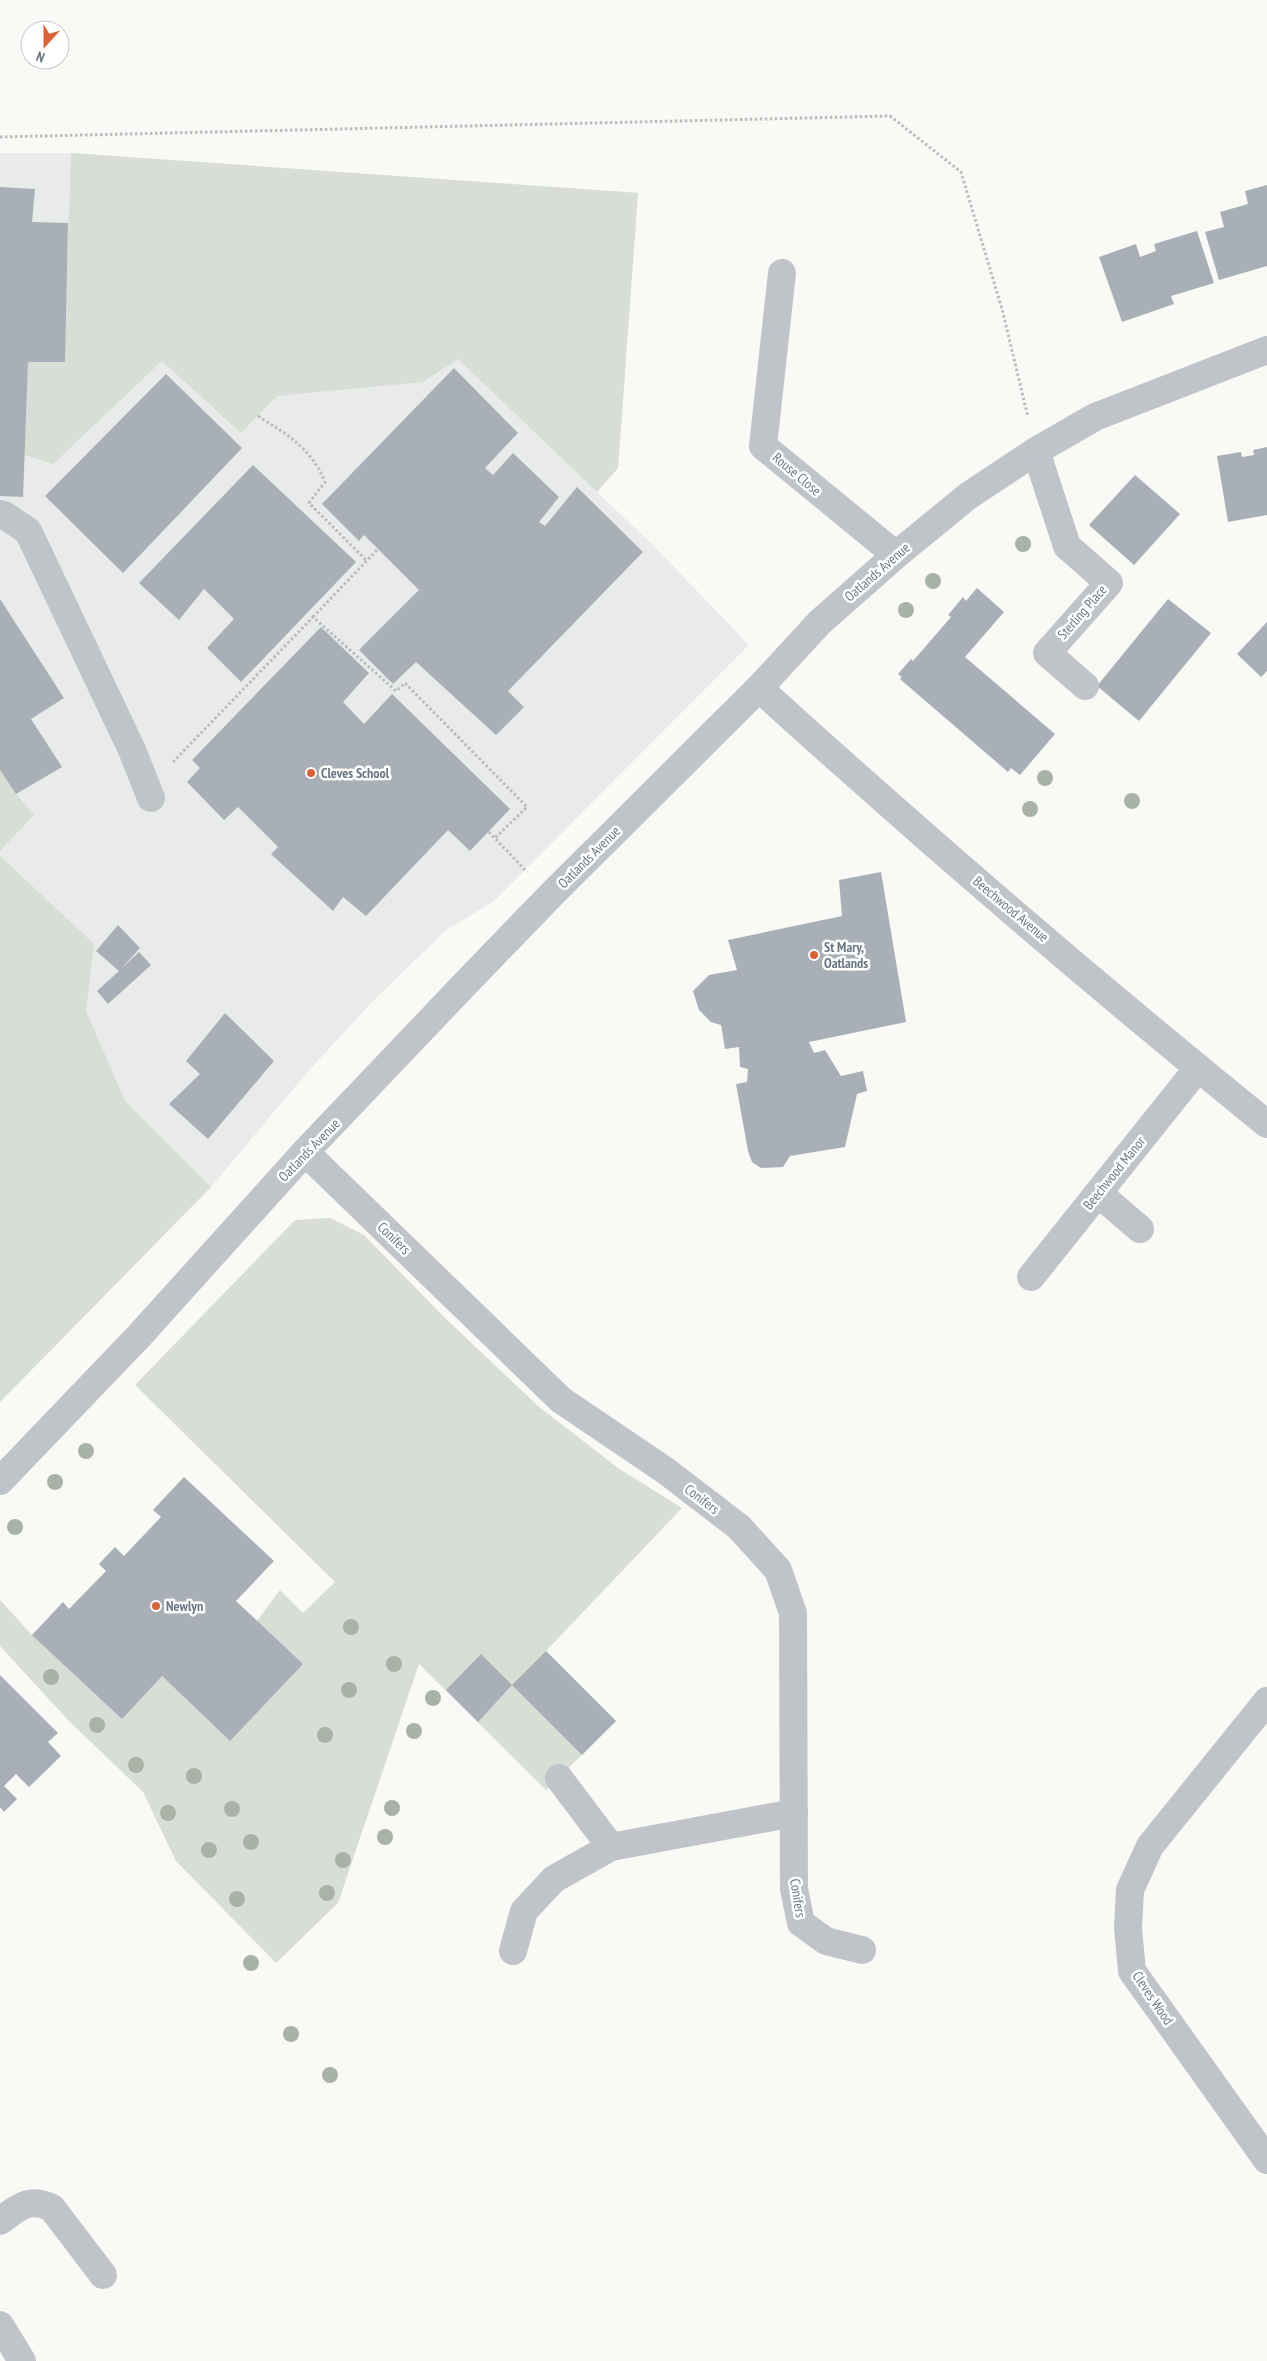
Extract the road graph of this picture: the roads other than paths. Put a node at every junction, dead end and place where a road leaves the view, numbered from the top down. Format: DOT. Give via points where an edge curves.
graph roads {
  1 [pos="782,273"];
  2 [pos="1267,350"];
  3 [pos="1036,451"];
  4 [pos="0,514"];
  5 [pos="896,555"];
  6 [pos="1085,686"];
  7 [pos="759,688"];
  8 [pos="149,794"];
  9 [pos="1198,1068"];
  10 [pos="1267,1124"];
  11 [pos="305,1152"];
  12 [pos="1098,1193"];
  13 [pos="1140,1229"];
  14 [pos="1030,1278"];
  15 [pos="0,1481"];
  16 [pos="1267,1701"];
  17 [pos="559,1778"];
  18 [pos="794,1813"];
  19 [pos="611,1847"];
  20 [pos="862,1950"];
  21 [pos="513,1951"];
  22 [pos="1267,2160"];
  23 [pos="0,2221"];
  24 [pos="104,2275"];
  25 [pos="0,2325"];
  26 [pos="22,2361"];
  1 -- 5 [label="street, Rouse Close" via="763,446"];
  2 -- 3 [label="street, Oatlands Avenue" via="1095,417"];
  3 -- 5 [label="street, Oatlands Avenue" via="968,496"];
  3 -- 6 [label="street, Sterling Place" via="1066,546 1109,583 1046,653"];
  4 -- 8 [label="street" via="28,531 132,750"];
  5 -- 7 [label="street, Oatlands Avenue" via="820,622"];
  7 -- 9 [label="street, Beechwood Avenue" via="876,794"];
  7 -- 11 [label="street, Oatlands Avenue" via="551,895"];
  9 -- 10 [label="street, Beechwood Avenue"];
  9 -- 12 [label="street, Beechwood Manor"];
  11 -- 15 [label="street, Oatlands Avenue" via="139,1336"];
  11 -- 18 [label="street, Conifers" via="561,1400 739,1527 778,1570 793,1613"];
  12 -- 13 [label="street"];
  12 -- 14 [label="street, Beechwood Manor"];
  16 -- 22 [label="street, Cleves Wood" via="1150,1846 1130,1890 1128,1928 1132,1971"];
  17 -- 19 [label="street"];
  18 -- 19 [label="street"];
  18 -- 20 [label="street, Conifers" via="794,1889 802,1923 826,1941"];
  19 -- 21 [label="street" via="554,1879 524,1911"];
  23 -- 24 [label="street" via="24,2204 40,2203 52,2208"];
  25 -- 26 [label="street"];
}
